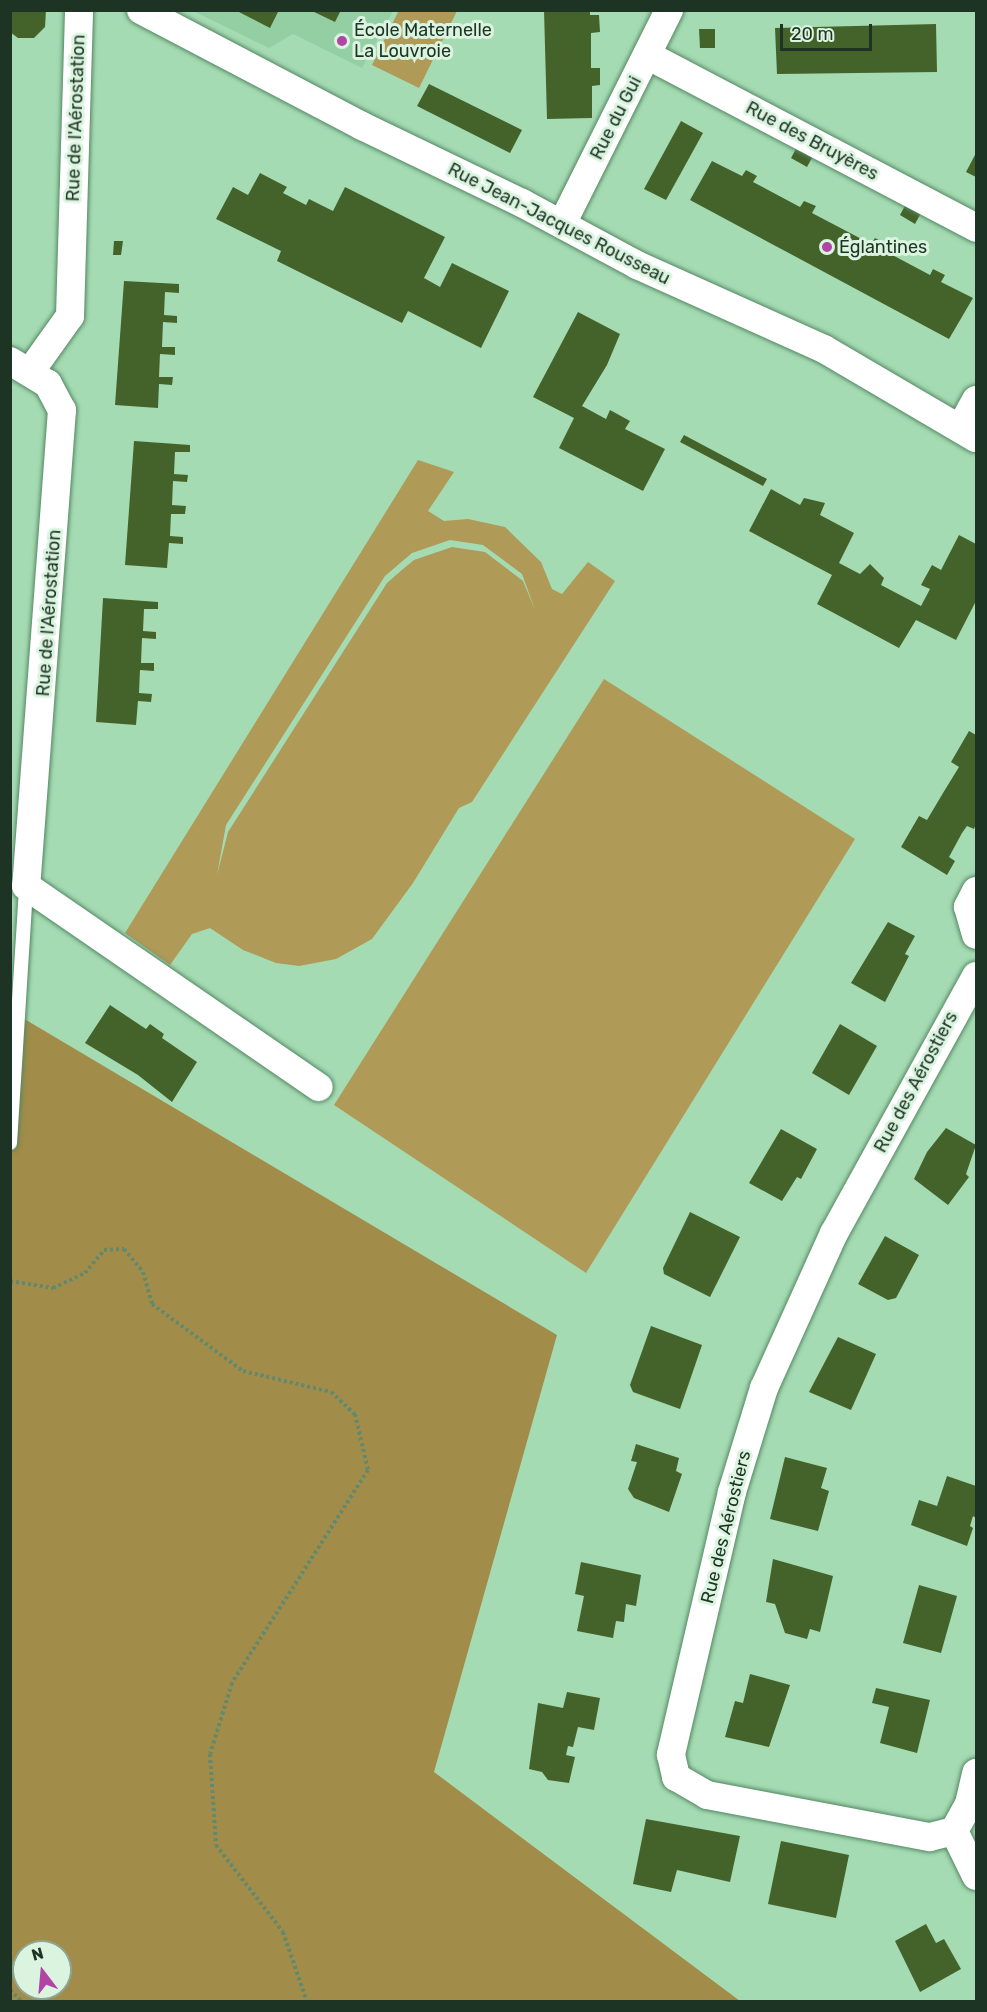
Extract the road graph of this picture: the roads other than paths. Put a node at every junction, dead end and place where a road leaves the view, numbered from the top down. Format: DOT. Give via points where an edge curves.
graph roads {
  1 [pos="79,10"];
  2 [pos="141,10"];
  3 [pos="675,11"];
  4 [pos="647,55"];
  5 [pos="562,224"];
  6 [pos="976,228"];
  7 [pos="20,366"];
  8 [pos="976,400"];
  9 [pos="969,432"];
  10 [pos="26,886"];
  11 [pos="976,891"];
  12 [pos="976,935"];
  13 [pos="976,976"];
  14 [pos="319,1087"];
  15 [pos="10,1143"];
  16 [pos="976,1773"];
  17 [pos="954,1831"];
  18 [pos="976,1876"];
  1 -- 7 [label="street, Rue de l'Aérostation" via="70,316"];
  2 -- 5 [label="street, Rue Jean-Jacques Rousseau"];
  3 -- 4 [label="street, Rue du Gui"];
  4 -- 5 [label="street, Rue du Gui"];
  4 -- 6 [label="street, Rue des Bruyères"];
  5 -- 9 [label="street, Rue Jean-Jacques Rousseau" via="637,265 824,349"];
  7 -- 10 [label="street, Rue de l'Aérostation" via="48,384 57,397 62,426"];
  8 -- 9 [label="street"];
  10 -- 14 [label="street"];
  10 -- 15 [label="lane"];
  11 -- 12 [label="street" via="968,907"];
  13 -- 17 [label="street, Rue des Aérostiers" via="834,1233 764,1388 732,1492 671,1755 676,1777 707,1795 930,1837"];
  16 -- 17 [label="street" via="969,1804"];
  17 -- 18 [label="street"];
}
